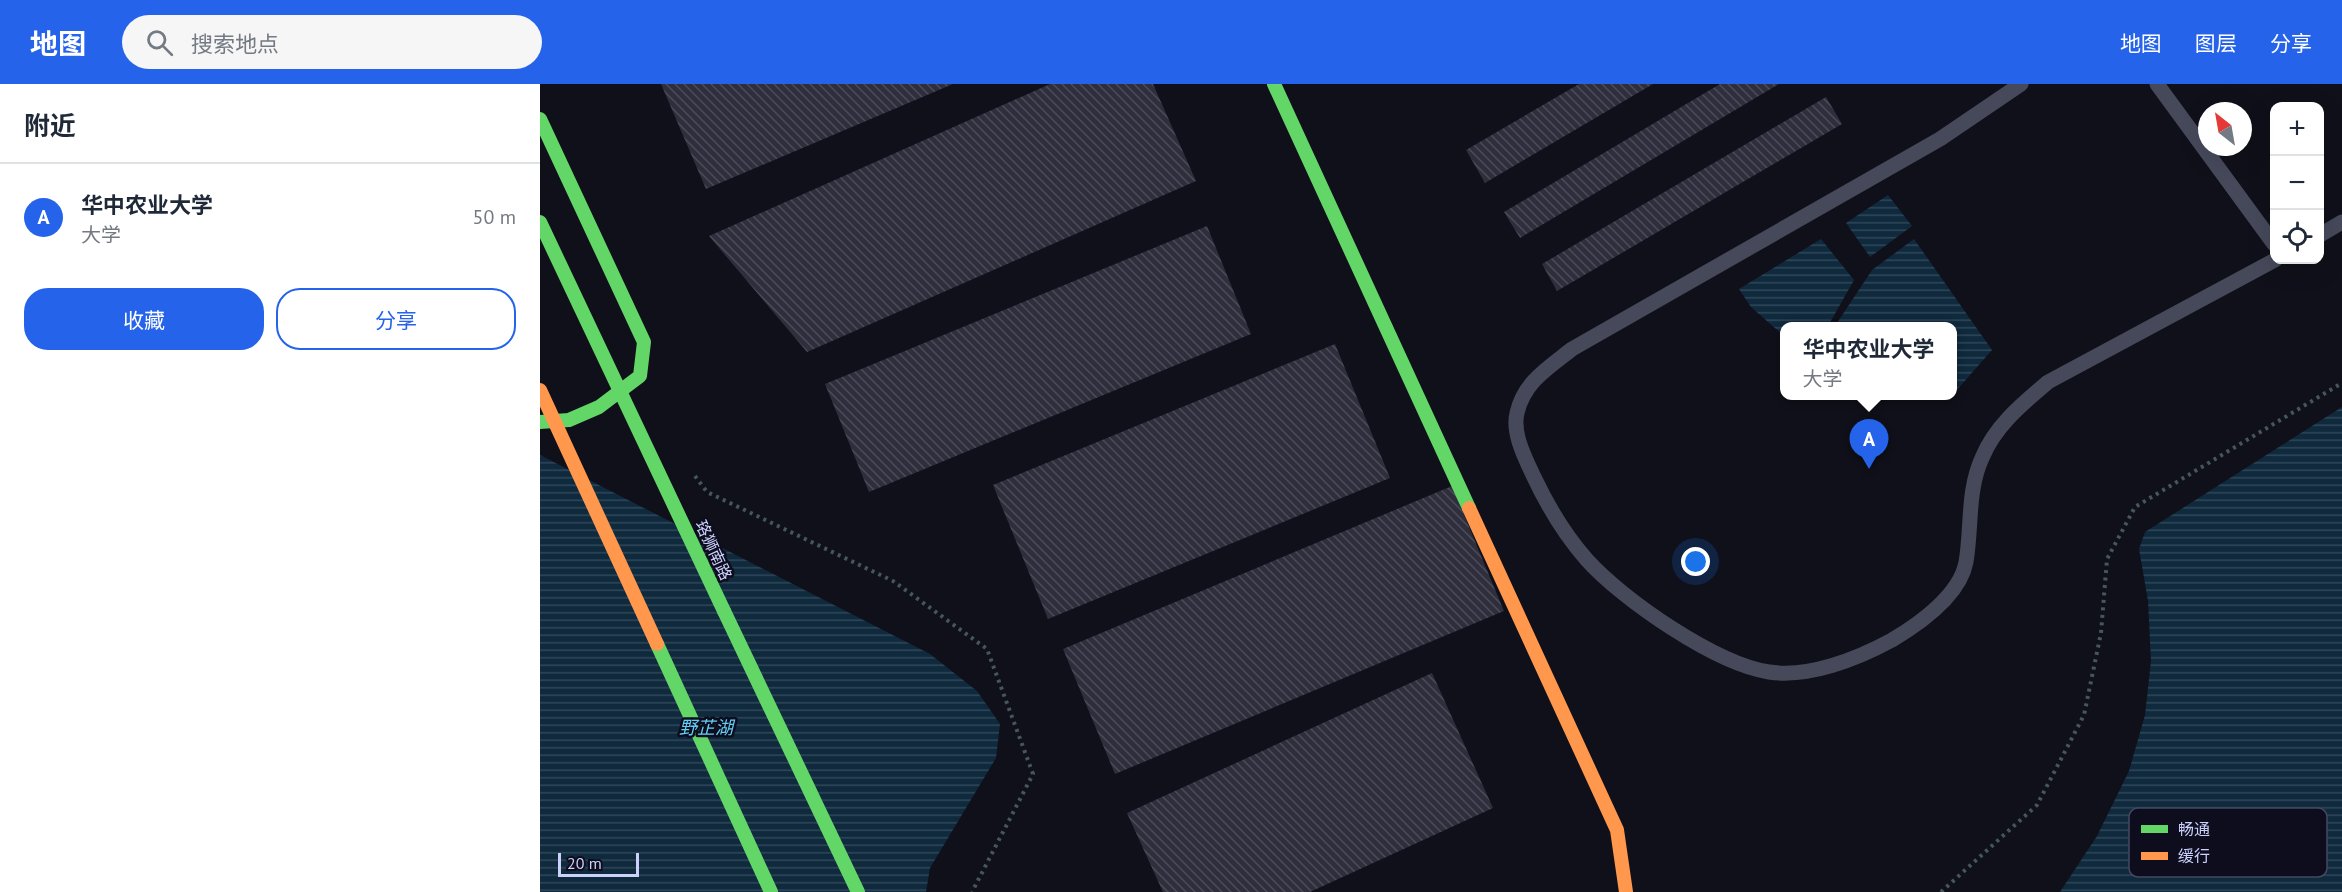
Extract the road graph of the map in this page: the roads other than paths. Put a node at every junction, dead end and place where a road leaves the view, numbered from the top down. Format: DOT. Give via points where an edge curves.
graph roads {
  1 [pos="1274,84"];
  2 [pos="2021,84"];
  3 [pos="2157,84"];
  4 [pos="540,119"];
  5 [pos="540,222"];
  6 [pos="2342,222"];
  7 [pos="2324,232"];
  8 [pos="2270,239"];
  9 [pos="2270,263"];
  10 [pos="540,390"];
  11 [pos="540,422"];
  12 [pos="771,892"];
  13 [pos="858,892"];
  14 [pos="1626,892"];
  1 -- 14 [label="main road" via="1617,830"];
  2 -- 9 [label="lane" via="1940,139 1572,349 1527,387 1516,415 1517,431 1541,492 1588,561 1626,595 1698,645 1768,672 1788,674 1838,663 1890,641 1930,614 1957,583 1965,563 1971,496 1982,458 1994,435 2017,408 2048,382"];
  3 -- 8 [label="lane"];
  4 -- 11 [label="main road" via="644,342 640,376 599,407 569,420"];
  5 -- 13 [label="main road, 珞狮南路, bridge"];
  6 -- 7 [label="lane"];
  10 -- 12 [label="main road, bridge"];
}
